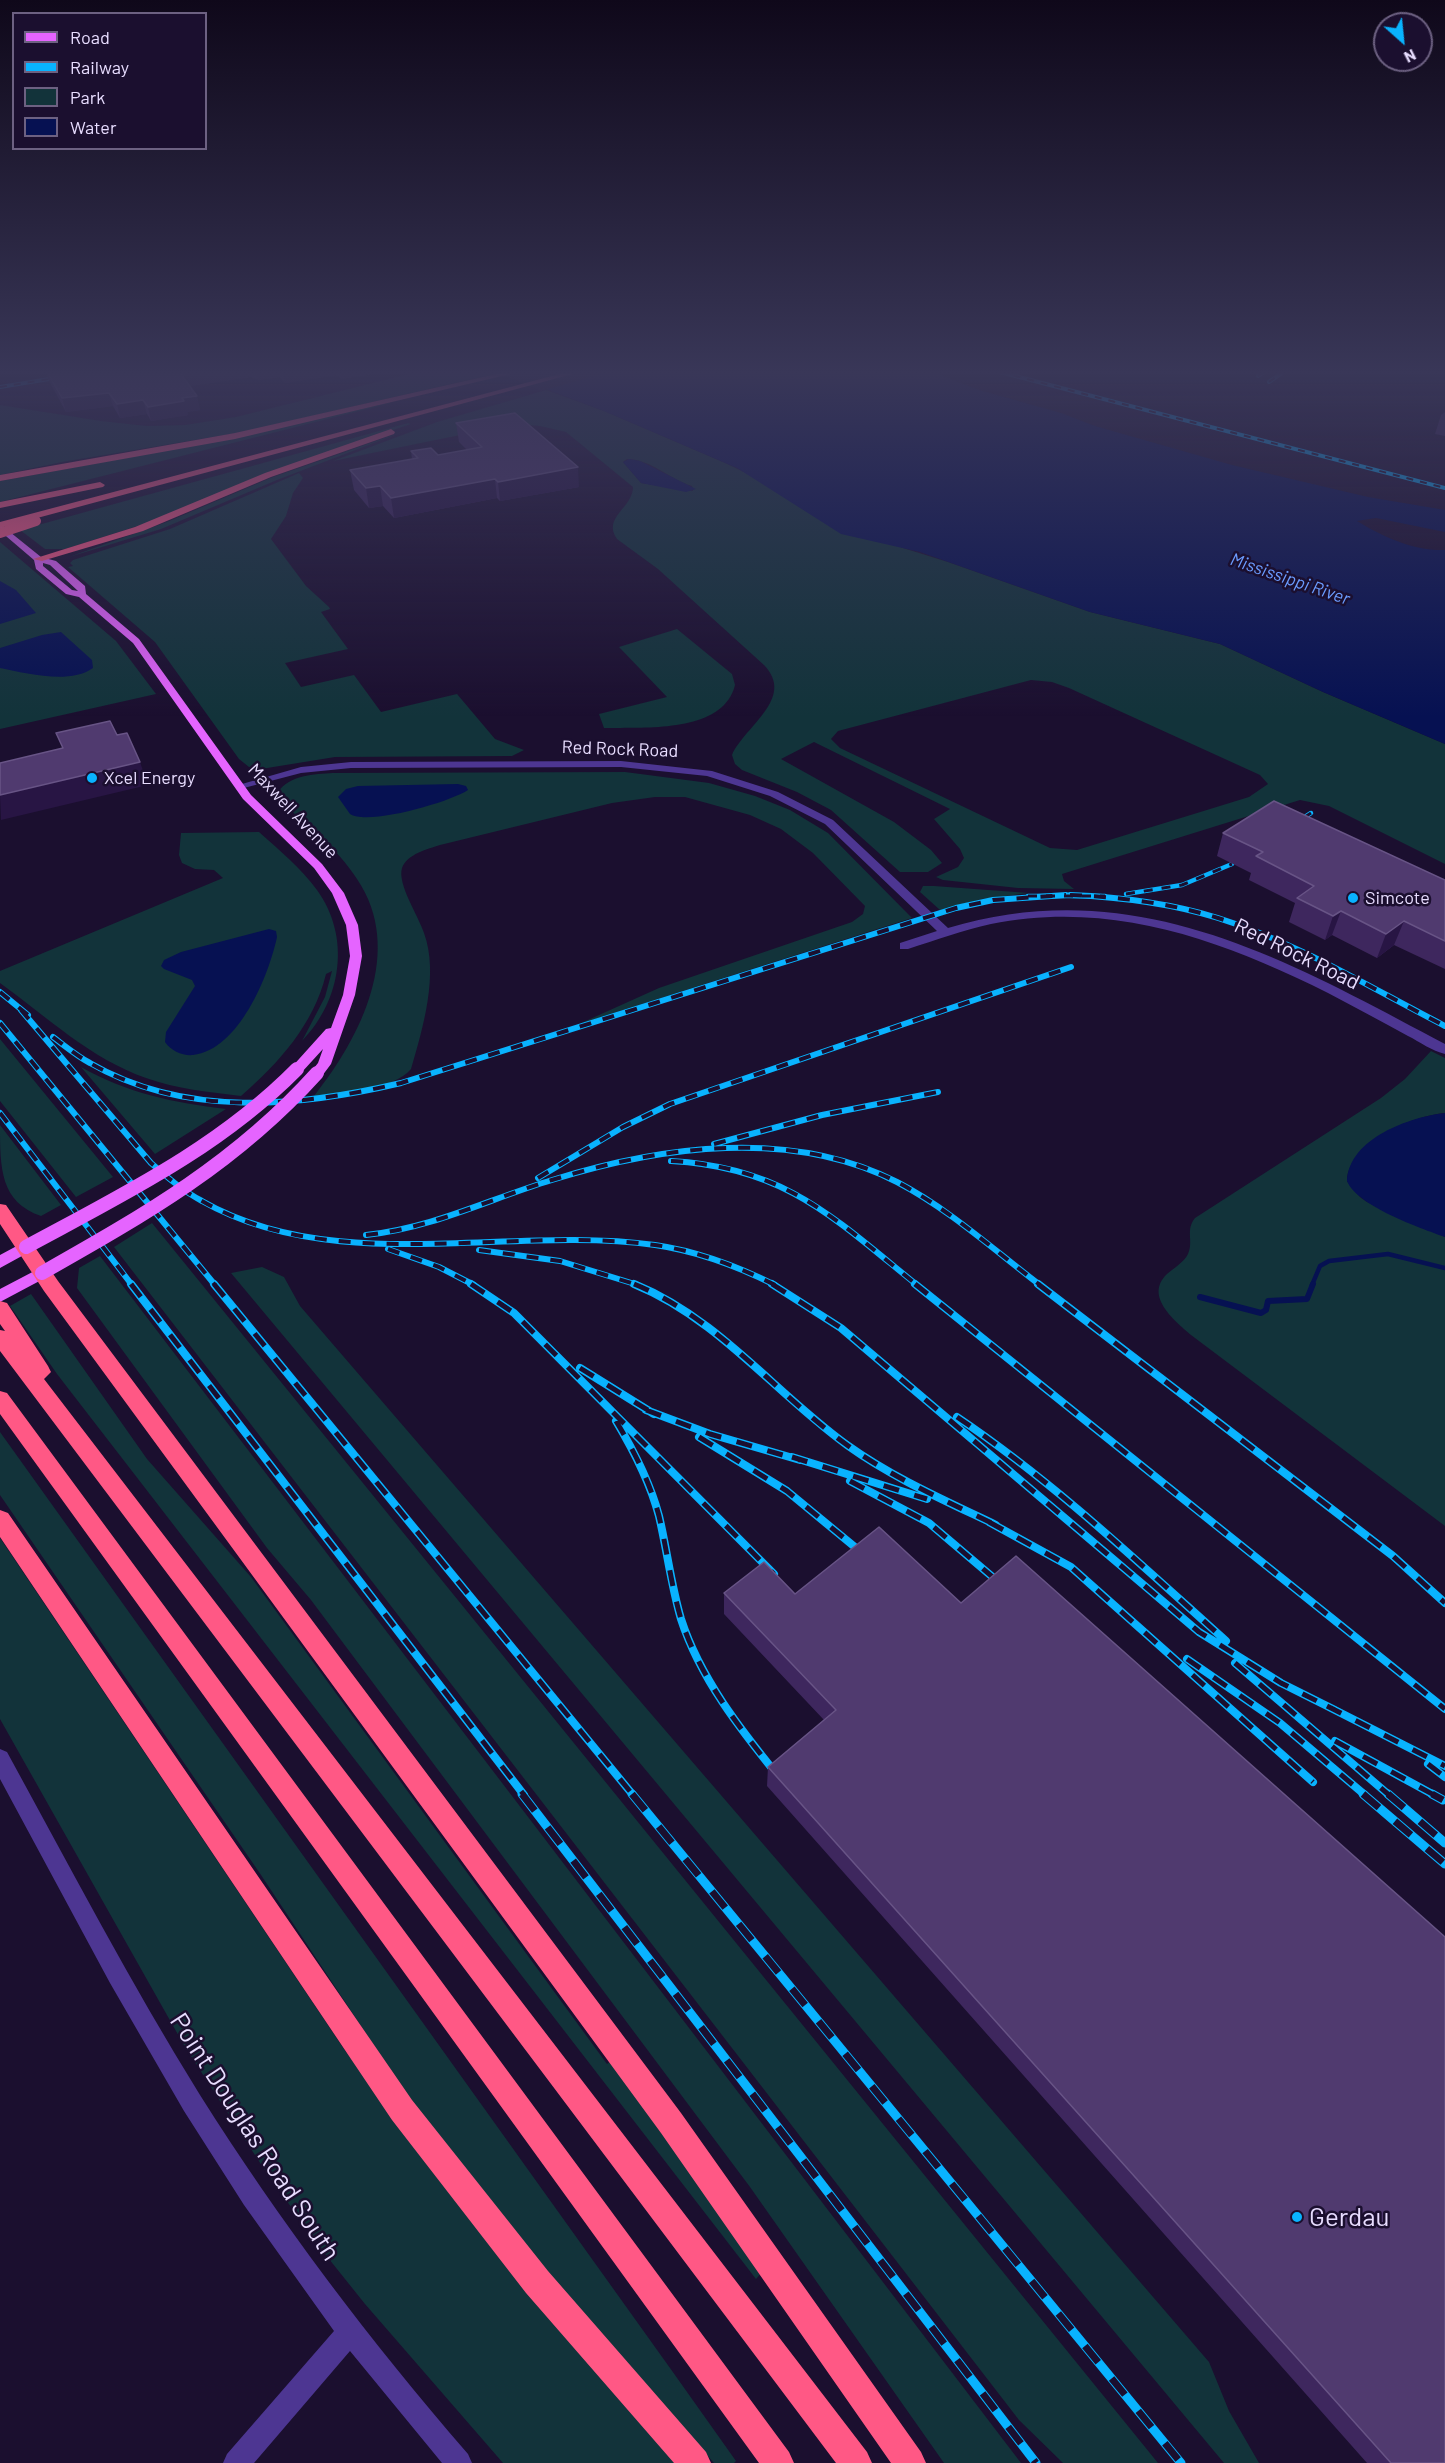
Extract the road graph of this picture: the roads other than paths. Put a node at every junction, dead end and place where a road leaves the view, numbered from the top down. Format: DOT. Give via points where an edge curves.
graph roads {
  1 [pos="92,487"];
  2 [pos="149,487"];
  3 [pos="239,487"];
  4 [pos="0,505"];
  5 [pos="15,505"];
  6 [pos="0,513"];
  7 [pos="33,519"];
  8 [pos="0,526"];
  9 [pos="0,533"];
  10 [pos="38,559"];
  11 [pos="240,786"];
  12 [pos="946,933"];
  13 [pos="904,946"];
  14 [pos="335,1027"];
  15 [pos="1445,1050"];
  16 [pos="0,1210"];
  17 [pos="26,1247"];
  18 [pos="0,1262"];
  19 [pos="42,1272"];
  20 [pos="0,1296"];
  21 [pos="0,1308"];
  22 [pos="0,1337"];
  23 [pos="0,1399"];
  24 [pos="96,1460"];
  25 [pos="0,1519"];
  26 [pos="0,1759"];
  27 [pos="351,2331"];
  28 [pos="236,2463"];
  29 [pos="459,2463"];
  30 [pos="695,2463"];
  31 [pos="778,2463"];
  32 [pos="856,2463"];
  33 [pos="910,2463"];
  1 -- 5 [label="highway"];
  2 -- 7 [label="highway"];
  3 -- 10 [label="highway" via="139,529"];
  4 -- 5 [label="highway"];
  5 -- 6 [label="highway"];
  7 -- 8 [label="highway"];
  7 -- 9 [label="highway, bridge"];
  8 -- 10 [label="main road, Maxwell Avenue"];
  10 -- 11 [label="main road, Maxwell Avenue" via="39,567 69,592 82,595 142,647"];
  11 -- 12 [label="street, Red Rock Road" via="338,765 621,764 708,772 774,794 829,822"];
  11 -- 14 [label="main road, Maxwell Avenue" via="256,807 327,876 348,914 355,944 354,975"];
  12 -- 13 [label="street, Red Rock Road"];
  12 -- 15 [label="street, Red Rock Road" via="1001,918 1060,913 1106,915 1176,926 1262,955"];
  14 -- 17 [label="main road, Maxwell Avenue, bridge" via="261,1105 211,1143"];
  14 -- 19 [label="main road, Maxwell Avenue, bridge" via="324,1064 268,1127 220,1167 174,1197"];
  16 -- 17 [label="highway"];
  17 -- 18 [label="main road, Maxwell Avenue"];
  17 -- 19 [label="highway"];
  19 -- 20 [label="main road, Maxwell Avenue"];
  19 -- 33 [label="highway" via="678,2132"];
  21 -- 24 [label="highway"];
  22 -- 24 [label="highway"];
  23 -- 31 [label="highway"];
  24 -- 32 [label="highway"];
  25 -- 30 [label="highway" via="402,2110 537,2282"];
  26 -- 27 [label="street, Point Douglas Road South" via="192,2103"];
  27 -- 28 [label="street"];
  27 -- 29 [label="street, Point Douglas Road South"];
}
